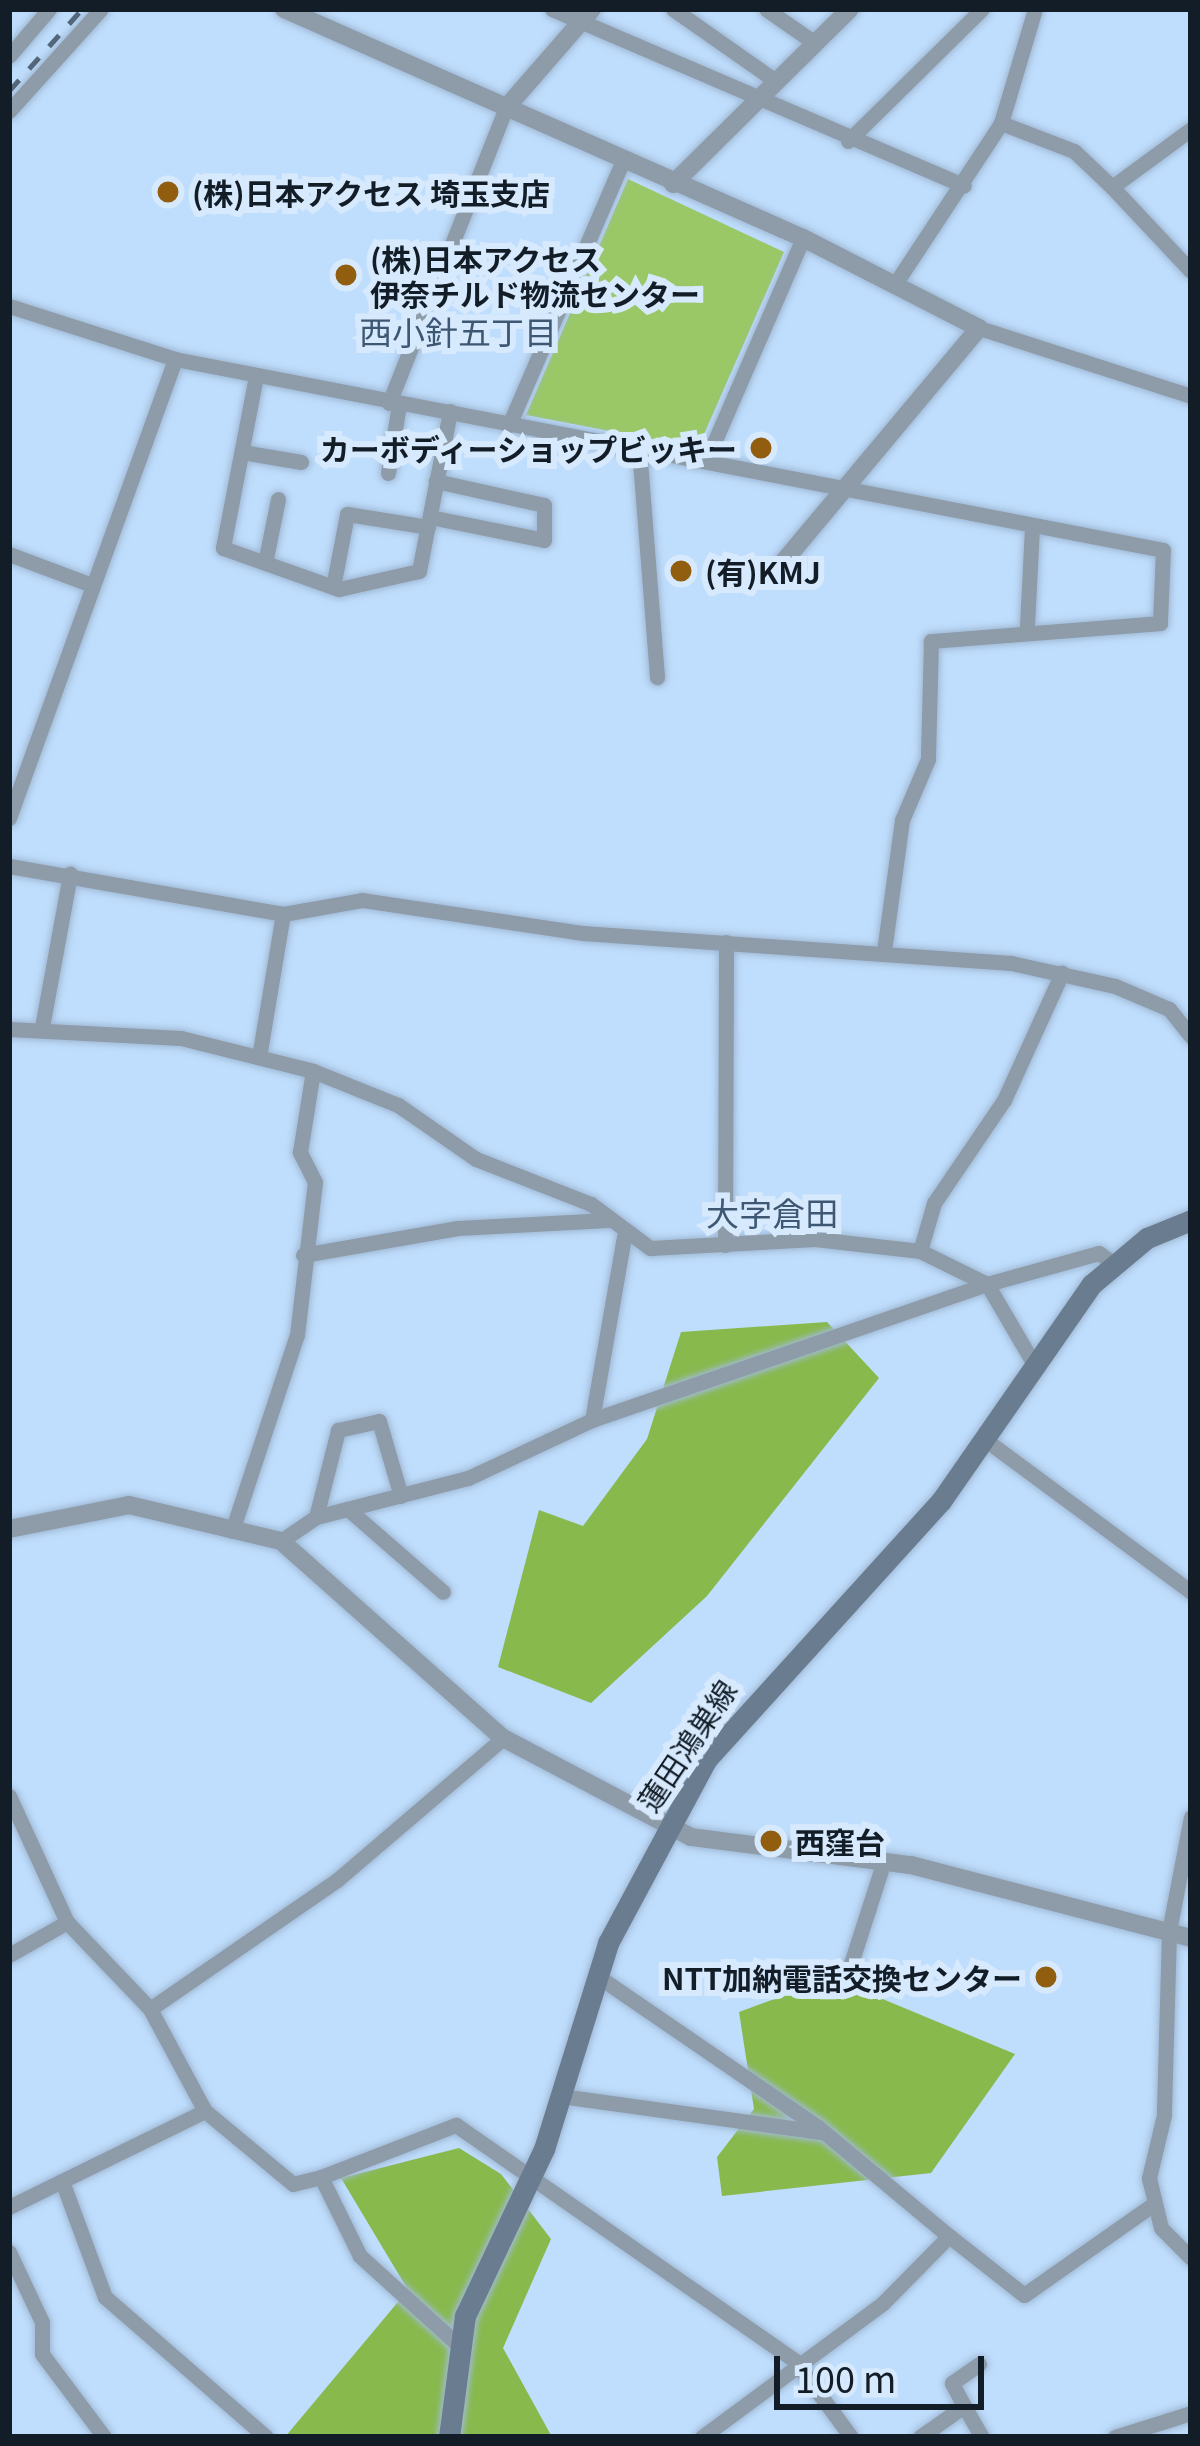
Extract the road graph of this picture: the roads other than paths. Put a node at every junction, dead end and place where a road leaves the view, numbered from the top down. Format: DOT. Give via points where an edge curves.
graph roads {
  1 [pos="49,9"];
  2 [pos="100,9"];
  3 [pos="284,9"];
  4 [pos="552,9"];
  5 [pos="673,9"];
  6 [pos="766,9"];
  7 [pos="850,9"];
  8 [pos="982,9"];
  9 [pos="1036,9"];
  10 [pos="587,15"];
  11 [pos="815,43"];
  12 [pos="9,56"];
  13 [pos="776,81"];
  14 [pos="756,102"];
  15 [pos="506,108"];
  16 [pos="9,110"];
  17 [pos="1001,123"];
  18 [pos="1191,128"];
  19 [pos="848,141"];
  20 [pos="623,160"];
  21 [pos="673,184"];
  22 [pos="964,186"];
  23 [pos="1112,187"];
  24 [pos="803,238"];
  25 [pos="1191,271"];
  26 [pos="898,281"];
  27 [pos="10,311"];
  28 [pos="979,328"];
  29 [pos="175,358"];
  30 [pos="256,376"];
  31 [pos="1191,396"];
  32 [pos="394,404"];
  33 [pos="450,411"];
  34 [pos="509,425"];
  35 [pos="639,448"];
  36 [pos="242,452"];
  37 [pos="706,461"];
  38 [pos="301,463"];
  39 [pos="388,472"];
  40 [pos="436,481"];
  41 [pos="839,488"];
  42 [pos="278,499"];
  43 [pos="429,522"];
  44 [pos="1032,526"];
  45 [pos="9,554"];
  46 [pos="266,559"];
  47 [pos="780,566"];
  48 [pos="92,585"];
  49 [pos="333,587"];
  50 [pos="1027,626"];
  51 [pos="657,677"];
  52 [pos="9,818"];
  53 [pos="9,866"];
  54 [pos="70,874"];
  55 [pos="284,914"];
  56 [pos="726,942"];
  57 [pos="884,952"];
  58 [pos="1062,973"];
  59 [pos="42,1028"];
  60 [pos="9,1029"];
  61 [pos="1191,1036"];
  62 [pos="259,1057"];
  63 [pos="313,1071"];
  64 [pos="608,1220"];
  65 [pos="1191,1220"];
  66 [pos="624,1235"];
  67 [pos="725,1245"];
  68 [pos="920,1251"];
  69 [pos="303,1255"];
  70 [pos="1113,1263"];
  71 [pos="987,1284"];
  72 [pos="1034,1364"];
  73 [pos="592,1420"];
  74 [pos="982,1438"];
  75 [pos="401,1496"];
  76 [pos="348,1509"];
  77 [pos="316,1516"];
  78 [pos="9,1529"];
  79 [pos="232,1531"];
  80 [pos="281,1540"];
  81 [pos="443,1592"];
  82 [pos="1191,1592"];
  83 [pos="503,1738"];
  84 [pos="9,1796"];
  85 [pos="1191,1817"];
  86 [pos="667,1826"];
  87 [pos="884,1861"];
  88 [pos="67,1922"];
  89 [pos="1168,1931"];
  90 [pos="1191,1938"];
  91 [pos="9,1955"];
  92 [pos="596,1975"];
  93 [pos="847,1976"];
  94 [pos="150,2009"];
  95 [pos="561,2096"];
  96 [pos="206,2111"];
  97 [pos="824,2132"];
  98 [pos="321,2177"];
  99 [pos="62,2182"];
  100 [pos="530,2183"];
  101 [pos="1152,2205"];
  102 [pos="9,2207"];
  103 [pos="949,2236"];
  104 [pos="9,2252"];
  105 [pos="1191,2258"];
  106 [pos="456,2343"];
  107 [pos="795,2361"];
  108 [pos="979,2364"];
  109 [pos="964,2406"];
  110 [pos="1191,2413"];
  111 [pos="104,2437"];
  112 [pos="266,2437"];
  113 [pos="448,2437"];
  114 [pos="702,2437"];
  115 [pos="851,2437"];
  116 [pos="920,2437"];
  117 [pos="982,2437"];
  118 [pos="1115,2437"];
  1 -- 12 [label="street"];
  2 -- 16 [label="street"];
  3 -- 15 [label="street"];
  4 -- 10 [label="street"];
  5 -- 13 [label="street"];
  6 -- 11 [label="street"];
  7 -- 11 [label="street"];
  8 -- 19 [label="street"];
  9 -- 17 [label="street"];
  10 -- 14 [label="street"];
  10 -- 15 [label="street"];
  11 -- 13 [label="street"];
  13 -- 14 [label="street"];
  14 -- 19 [label="street"];
  14 -- 21 [label="street"];
  15 -- 20 [label="street"];
  15 -- 32 [label="street"];
  17 -- 22 [label="street"];
  17 -- 23 [label="street" via="1073,151"];
  18 -- 23 [label="street"];
  19 -- 22 [label="street"];
  20 -- 21 [label="street"];
  20 -- 34 [label="street"];
  21 -- 24 [label="street"];
  22 -- 26 [label="street"];
  23 -- 25 [label="street"];
  24 -- 26 [label="street"];
  24 -- 37 [label="street"];
  26 -- 28 [label="street"];
  27 -- 29 [label="street"];
  28 -- 31 [label="street"];
  28 -- 41 [label="street"];
  29 -- 30 [label="street"];
  29 -- 48 [label="street"];
  30 -- 32 [label="street"];
  30 -- 36 [label="street"];
  32 -- 33 [label="street"];
  32 -- 39 [label="street"];
  33 -- 34 [label="street"];
  33 -- 40 [label="street"];
  34 -- 35 [label="street"];
  35 -- 37 [label="street"];
  35 -- 51 [label="street"];
  36 -- 38 [label="street"];
  36 -- 46 [label="street" via="223,548"];
  37 -- 41 [label="street"];
  40 -- 43 [label="street"];
  40 -- 43 [label="street" via="544,505 544,541"];
  41 -- 44 [label="street"];
  41 -- 47 [label="street"];
  42 -- 46 [label="street"];
  43 -- 49 [label="street" via="419,571"];
  43 -- 49 [label="street" via="347,514"];
  44 -- 50 [label="street"];
  44 -- 50 [label="street" via="1163,550 1160,623"];
  45 -- 48 [label="street"];
  46 -- 49 [label="street"];
  48 -- 52 [label="street"];
  50 -- 57 [label="street" via="931,641 928,759 902,820"];
  53 -- 54 [label="street"];
  54 -- 55 [label="street"];
  54 -- 59 [label="street"];
  55 -- 56 [label="street" via="362,900"];
  55 -- 62 [label="street"];
  56 -- 57 [label="street"];
  56 -- 67 [label="street"];
  57 -- 58 [label="street"];
  58 -- 61 [label="street" via="1169,1009"];
  58 -- 68 [label="street" via="1004,1100 934,1203"];
  59 -- 60 [label="street"];
  59 -- 62 [label="street"];
  62 -- 63 [label="street"];
  63 -- 64 [label="street"];
  63 -- 69 [label="street"];
  64 -- 66 [label="street"];
  64 -- 69 [label="street" via="458,1228"];
  65 -- 70 [label="main road, 蓮田鴻巣線"];
  66 -- 67 [label="street" via="677,1253"];
  66 -- 73 [label="street"];
  67 -- 68 [label="street" via="815,1239"];
  68 -- 71 [label="street"];
  69 -- 79 [label="street" via="280,1404"];
  70 -- 71 [label="street" via="1099,1253"];
  70 -- 72 [label="main road, 蓮田鴻巣線"];
  71 -- 72 [label="street"];
  71 -- 73 [label="street"];
  72 -- 74 [label="main road, 蓮田鴻巣線"];
  73 -- 75 [label="street"];
  74 -- 82 [label="street"];
  74 -- 86 [label="main road, 蓮田鴻巣線" via="913,1535 762,1686"];
  75 -- 76 [label="street"];
  75 -- 77 [label="street" via="379,1421 338,1430"];
  76 -- 77 [label="street"];
  76 -- 81 [label="street"];
  77 -- 80 [label="street"];
  78 -- 79 [label="street" via="100,1504"];
  79 -- 80 [label="street"];
  80 -- 83 [label="street"];
  83 -- 86 [label="street"];
  83 -- 94 [label="street" via="337,1880"];
  84 -- 88 [label="street"];
  85 -- 89 [label="street"];
  86 -- 87 [label="street" via="731,1847"];
  86 -- 92 [label="main road, 蓮田鴻巣線"];
  87 -- 89 [label="street"];
  87 -- 93 [label="street"];
  88 -- 91 [label="street"];
  88 -- 94 [label="street"];
  89 -- 90 [label="street"];
  89 -- 101 [label="street"];
  92 -- 95 [label="main road, 蓮田鴻巣線"];
  92 -- 97 [label="street"];
  94 -- 96 [label="street"];
  95 -- 97 [label="street"];
  95 -- 100 [label="main road, 蓮田鴻巣線"];
  96 -- 98 [label="street" via="292,2184"];
  96 -- 99 [label="street"];
  97 -- 103 [label="street"];
  98 -- 100 [label="street" via="455,2125"];
  98 -- 106 [label="street" via="360,2256"];
  99 -- 102 [label="street"];
  99 -- 112 [label="street" via="105,2297"];
  100 -- 106 [label="main road, 蓮田鴻巣線"];
  100 -- 107 [label="street"];
  101 -- 103 [label="street" via="1024,2295"];
  101 -- 105 [label="street"];
  103 -- 107 [label="street" via="883,2303"];
  104 -- 111 [label="street" via="42,2322 42,2354"];
  106 -- 113 [label="main road, 蓮田鴻巣線"];
  107 -- 114 [label="street"];
  107 -- 115 [label="street"];
  108 -- 109 [label="street" via="952,2383"];
  109 -- 116 [label="street"];
  109 -- 117 [label="street"];
  110 -- 118 [label="street"];
}
